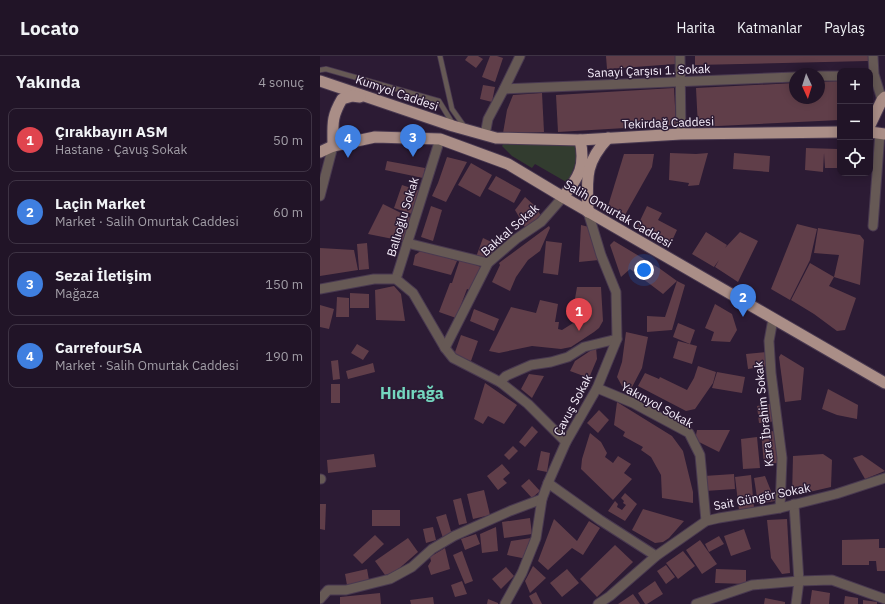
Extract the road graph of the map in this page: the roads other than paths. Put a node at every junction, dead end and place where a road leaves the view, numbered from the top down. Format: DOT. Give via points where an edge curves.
graph roads {
  1 [pos="440,56"];
  2 [pos="520,56"];
  3 [pos="680,56"];
  4 [pos="873,56"];
  5 [pos="872,68"];
  6 [pos="320,70"];
  7 [pos="825,76"];
  8 [pos="837,76"];
  9 [pos="873,76"];
  10 [pos="789,77"];
  11 [pos="320,81"];
  12 [pos="681,82"];
  13 [pos="504,89"];
  14 [pos="373,98"];
  15 [pos="883,98"];
  16 [pos="873,119"];
  17 [pos="453,126"];
  18 [pos="466,129"];
  19 [pos="837,132"];
  20 [pos="878,133"];
  21 [pos="681,134"];
  22 [pos="485,135"];
  23 [pos="608,138"];
  24 [pos="440,139"];
  25 [pos="580,140"];
  26 [pos="333,146"];
  27 [pos="320,152"];
  28 [pos="320,196"];
  29 [pos="563,197"];
  30 [pos="588,212"];
  31 [pos="873,226"];
  32 [pos="407,242"];
  33 [pos="488,263"];
  34 [pos="396,279"];
  35 [pos="320,289"];
  36 [pos="772,319"];
  37 [pos="616,339"];
  38 [pos="445,348"];
  39 [pos="500,382"];
  40 [pos="885,383"];
  41 [pos="597,388"];
  42 [pos="566,442"];
  43 [pos="885,478"];
  44 [pos="548,483"];
  45 [pos="542,498"];
  46 [pos="794,504"];
  47 [pos="780,508"];
  48 [pos="706,521"];
  49 [pos="656,556"];
  50 [pos="799,581"];
  51 [pos="320,599"];
  52 [pos="885,599"];
  53 [pos="505,604"];
  54 [pos="598,604"];
  55 [pos="696,604"];
  56 [pos="796,604"];
  1 -- 18 [label="lane" via="452,108"];
  2 -- 13 [label="street"];
  3 -- 12 [label="street"];
  4 -- 5 [label="street"];
  6 -- 17 [label="lane" via="326,69 439,101"];
  7 -- 8 [label="street"];
  9 -- 15 [label="street"];
  10 -- 12 [label="street, Sanayi Çarşısı 1. Sokak"];
  11 -- 14 [label="main road, Kumyol Caddesi"];
  12 -- 13 [label="street, Sanayi Çarşısı 1. Sokak"];
  12 -- 21 [label="street"];
  13 -- 22 [label="street" via="488,119"];
  14 -- 17 [label="main road, Kumyol Caddesi"];
  14 -- 26 [label="main road" via="352,96 342,99 334,112"];
  15 -- 16 [label="main road"];
  17 -- 18 [label="main road, Kumyol Caddesi"];
  18 -- 22 [label="main road, Kumyol Caddesi"];
  19 -- 21 [label="main road, Tekirdağ Caddesi"];
  20 -- 31 [label="street"];
  21 -- 23 [label="main road, Tekirdağ Caddesi"];
  22 -- 25 [label="main road, Tekirdağ Caddesi" via="496,138"];
  23 -- 25 [label="main road, Tekirdağ Caddesi"];
  23 -- 30 [label="main road" via="591,162 587,179"];
  24 -- 26 [label="main road, Salih Omurtak Caddesi" via="375,137"];
  24 -- 29 [label="main road, Salih Omurtak Caddesi" via="508,164"];
  24 -- 32 [label="street, Ballıoğlu Sokak"];
  25 -- 29 [label="main road" via="583,160 579,174"];
  26 -- 27 [label="main road, Salih Omurtak Caddesi"];
  26 -- 28 [label="street"];
  29 -- 30 [label="main road, Salih Omurtak Caddesi"];
  29 -- 33 [label="street, Bakkal Sokak" via="541,222"];
  30 -- 36 [label="main road, Salih Omurtak Caddesi"];
  30 -- 37 [label="street, Çavuş Sokak" via="616,292"];
  32 -- 33 [label="street"];
  32 -- 34 [label="street, Ballıoğlu Sokak"];
  33 -- 38 [label="street, Bakkal Sokak"];
  34 -- 35 [label="street" via="374,279"];
  34 -- 38 [label="street" via="413,293"];
  36 -- 40 [label="main road, Salih Omurtak Caddesi"];
  36 -- 47 [label="street, Kara İbrahim Sokak" via="768,341 782,458"];
  37 -- 39 [label="street" via="584,347 568,357 531,365 506,376"];
  37 -- 41 [label="street, Çavuş Sokak"];
  38 -- 39 [label="street" via="453,358"];
  39 -- 42 [label="street" via="528,404"];
  41 -- 42 [label="street, Çavuş Sokak"];
  41 -- 48 [label="street, Yakınyol Sokak" via="633,403 689,433 700,455"];
  42 -- 44 [label="street, Çavuş Sokak"];
  43 -- 46 [label="street, Sait Güngör Sokak"];
  44 -- 45 [label="street, Çavuş Sokak"];
  44 -- 49 [label="street"];
  45 -- 51 [label="street" via="454,536 390,580 346,590 328,590"];
  45 -- 53 [label="street, Çavuş Sokak" via="536,538 522,573"];
  46 -- 47 [label="street, Sait Güngör Sokak"];
  46 -- 50 [label="street"];
  47 -- 48 [label="street, Sait Güngör Sokak"];
  48 -- 49 [label="street, Sait Güngör Sokak"];
  49 -- 54 [label="street, Sait Güngör Sokak"];
  50 -- 52 [label="street" via="832,580"];
  50 -- 55 [label="street" via="752,585"];
  50 -- 56 [label="street"];
}
